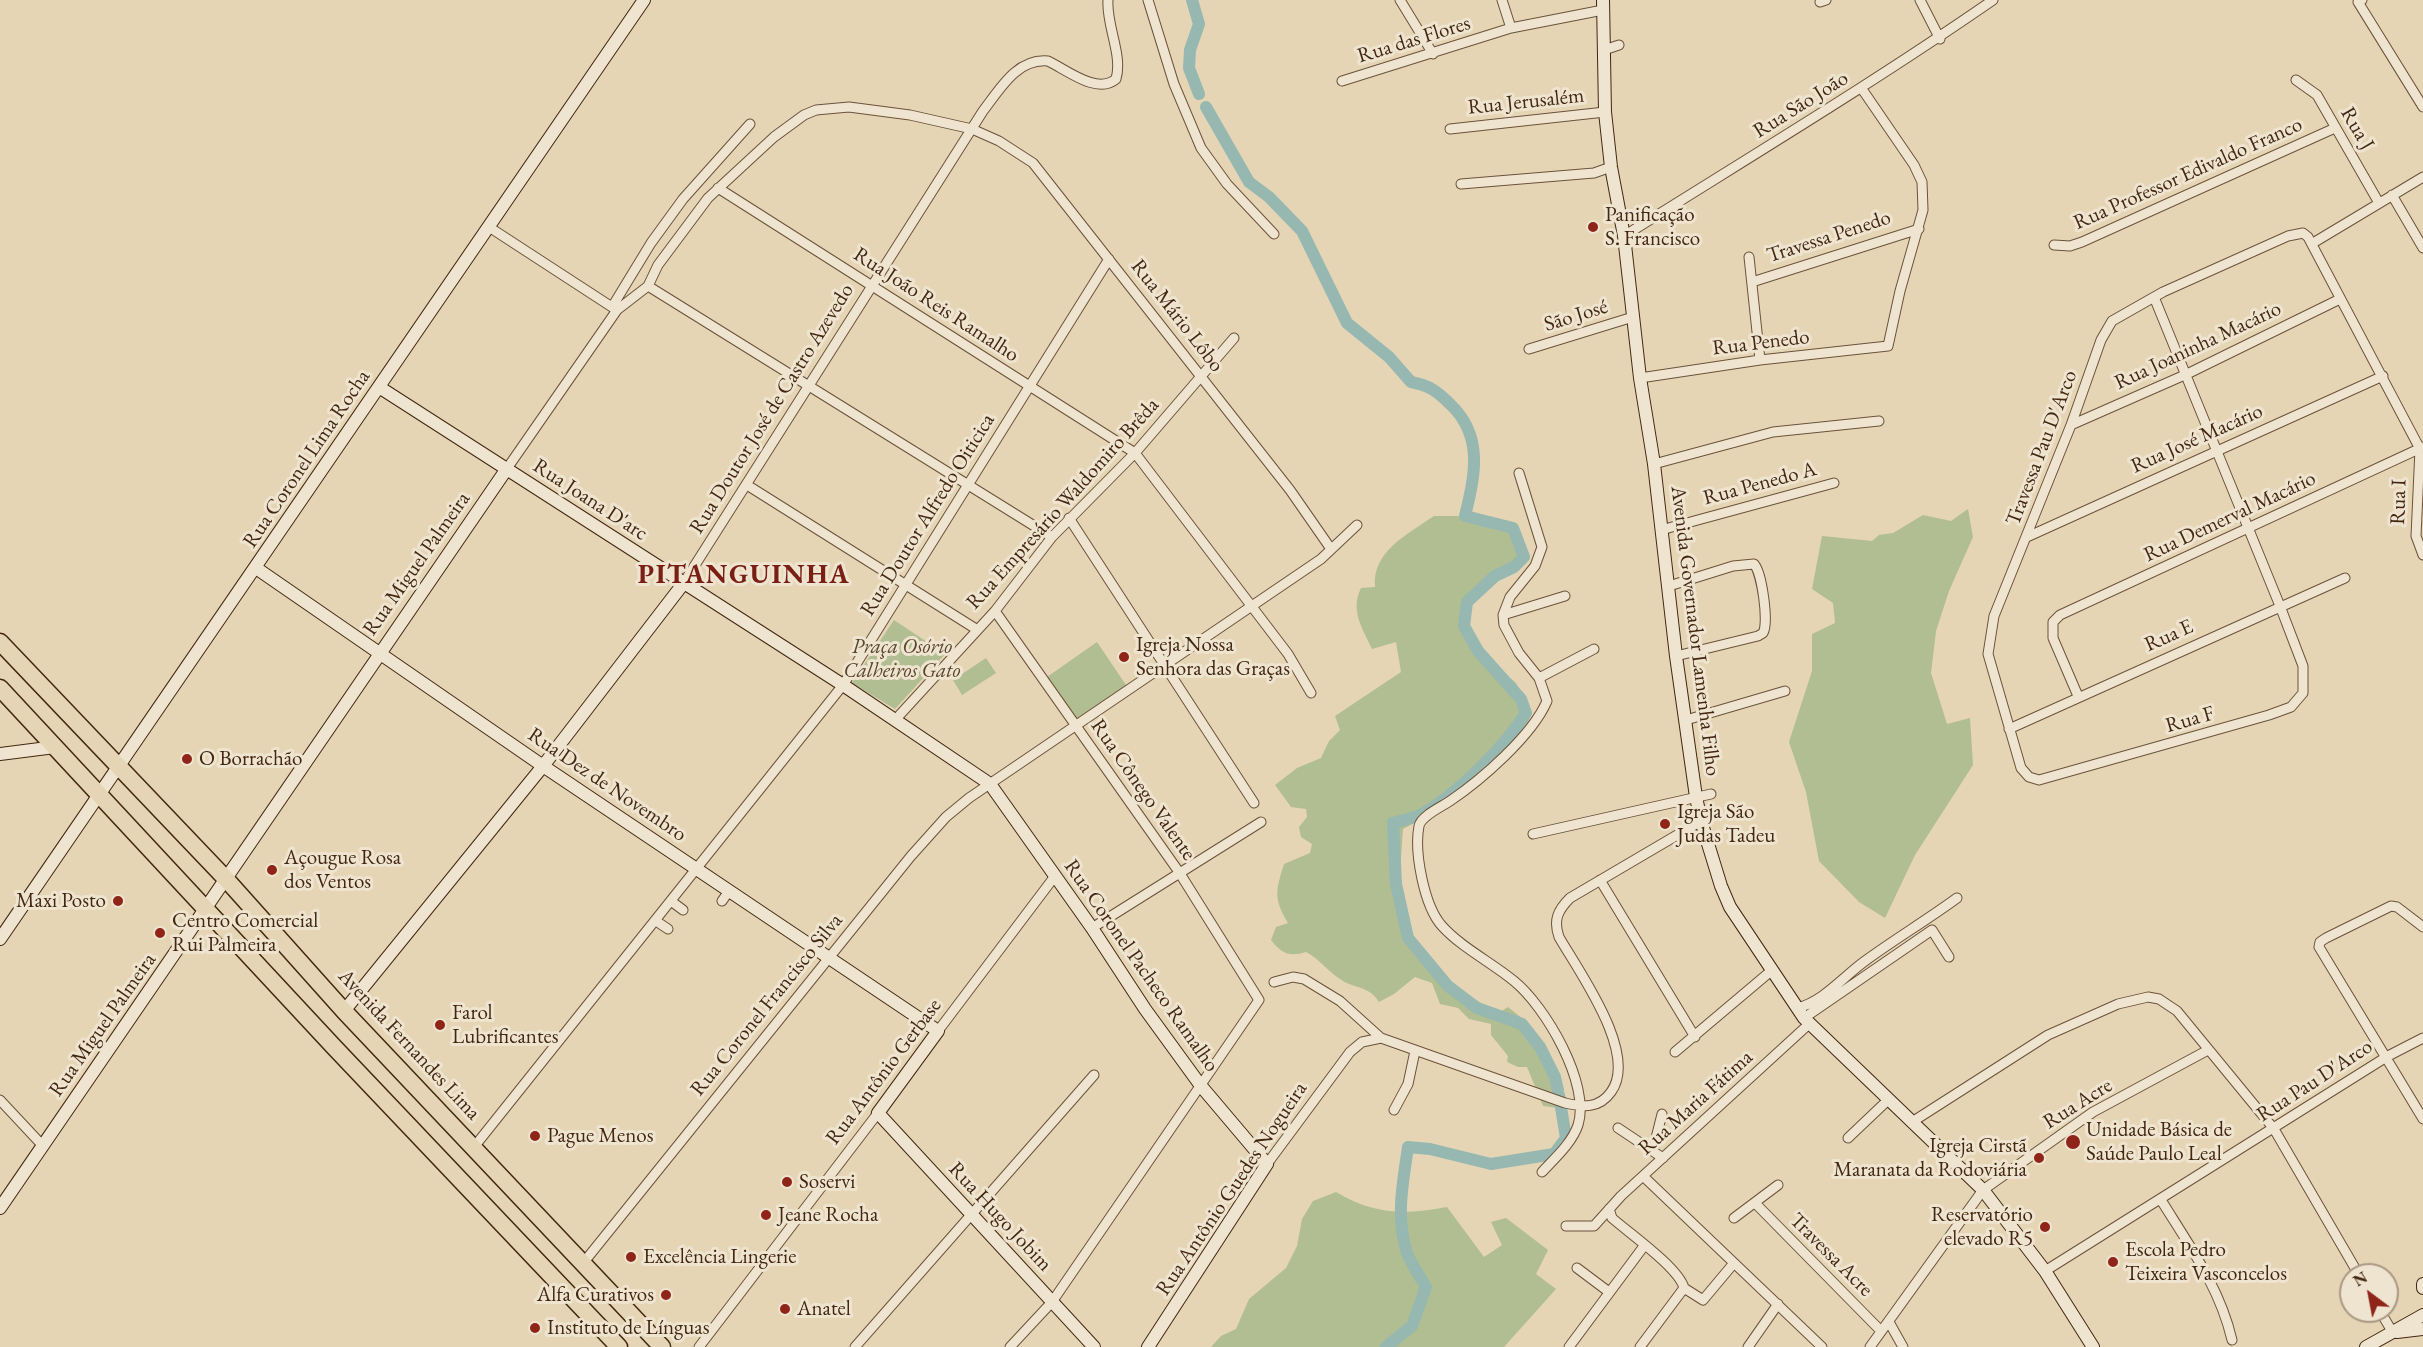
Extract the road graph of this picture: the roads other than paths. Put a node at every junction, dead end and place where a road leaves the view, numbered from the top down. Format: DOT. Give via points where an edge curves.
graph roads {
  1 [pos="644,0"];
  2 [pos="1108,0"];
  3 [pos="1148,0"];
  4 [pos="1400,0"];
  5 [pos="1502,0"];
  6 [pos="1920,0"];
  7 [pos="1993,0"];
  8 [pos="2360,1"];
  9 [pos="1603,5"];
  10 [pos="1512,28"];
  11 [pos="1940,39"];
  12 [pos="1618,45"];
  13 [pos="1604,50"];
  14 [pos="1433,54"];
  15 [pos="2296,80"];
  16 [pos="1342,81"];
  17 [pos="1862,88"];
  18 [pos="2423,107"];
  19 [pos="1605,112"];
  20 [pos="750,124"];
  21 [pos="2335,128"];
  22 [pos="972,129"];
  23 [pos="1450,129"];
  24 [pos="1611,167"];
  25 [pos="2423,177"];
  26 [pos="1461,184"];
  27 [pos="718,188"];
  28 [pos="2392,195"];
  29 [pos="2379,203"];
  30 [pos="489,227"];
  31 [pos="1919,228"];
  32 [pos="1274,234"];
  33 [pos="1624,236"];
  34 [pos="2313,243"];
  35 [pos="2054,245"];
  36 [pos="2423,248"];
  37 [pos="1749,257"];
  38 [pos="1109,259"];
  39 [pos="1752,282"];
  40 [pos="874,285"];
  41 [pos="648,286"];
  42 [pos="2154,297"];
  43 [pos="2340,299"];
  44 [pos="615,309"];
  45 [pos="1633,317"];
  46 [pos="1234,338"];
  47 [pos="1528,349"];
  48 [pos="1761,360"];
  49 [pos="2187,374"];
  50 [pos="1200,376"];
  51 [pos="2383,376"];
  52 [pos="1640,378"];
  53 [pos="811,385"];
  54 [pos="380,387"];
  55 [pos="1030,387"];
  56 [pos="1879,421"];
  57 [pos="2071,425"];
  58 [pos="2421,448"];
  59 [pos="2216,450"];
  60 [pos="1135,453"];
  61 [pos="1654,464"];
  62 [pos="506,470"];
  63 [pos="1519,473"];
  64 [pos="1834,483"];
  65 [pos="747,485"];
  66 [pos="968,485"];
  67 [pos="1069,518"];
  68 [pos="1358,525"];
  69 [pos="2248,527"];
  70 [pos="1661,530"];
  71 [pos="1052,537"];
  72 [pos="2027,537"];
  73 [pos="1331,549"];
  74 [pos="2423,555"];
  75 [pos="256,568"];
  76 [pos="2345,578"];
  77 [pos="683,584"];
  78 [pos="906,585"];
  79 [pos="1669,586"];
  80 [pos="1565,596"];
  81 [pos="2280,606"];
  82 [pos="1250,607"];
  83 [pos="994,611"];
  84 [pos="1503,615"];
  85 [pos="976,629"];
  86 [pos="0,642"];
  87 [pos="1594,649"];
  88 [pos="381,651"];
  89 [pos="1676,656"];
  90 [pos="1164,667"];
  91 [pos="1539,678"];
  92 [pos="843,685"];
  93 [pos="0,688"];
  94 [pos="1785,691"];
  95 [pos="1311,693"];
  96 [pos="2078,696"];
  97 [pos="895,720"];
  98 [pos="1686,720"];
  99 [pos="1076,727"];
  100 [pos="2009,729"];
  101 [pos="55,747"];
  102 [pos="0,754"];
  103 [pos="543,766"];
  104 [pos="120,767"];
  105 [pos="2053,775"];
  106 [pos="990,784"];
  107 [pos="99,794"];
  108 [pos="1712,794"];
  109 [pos="1696,797"];
  110 [pos="1254,803"];
  111 [pos="1701,821"];
  112 [pos="1261,822"];
  113 [pos="1533,834"];
  114 [pos="697,869"];
  115 [pos="1179,872"];
  116 [pos="1055,876"];
  117 [pos="226,879"];
  118 [pos="1600,879"];
  119 [pos="1957,898"];
  120 [pos="672,901"];
  121 [pos="207,909"];
  122 [pos="683,910"];
  123 [pos="656,921"];
  124 [pos="1092,927"];
  125 [pos="2423,927"];
  126 [pos="668,929"];
  127 [pos="0,939"];
  128 [pos="829,957"];
  129 [pos="1949,957"];
  130 [pos="1772,972"];
  131 [pos="1274,982"];
  132 [pos="344,1011"];
  133 [pos="1804,1016"];
  134 [pos="938,1031"];
  135 [pos="1695,1037"];
  136 [pos="1381,1038"];
  137 [pos="2423,1038"];
  138 [pos="2208,1050"];
  139 [pos="1415,1051"];
  140 [pos="1675,1052"];
  141 [pos="2388,1056"];
  142 [pos="1094,1075"];
  143 [pos="1201,1086"];
  144 [pos="1888,1100"];
  145 [pos="0,1101"];
  146 [pos="1579,1106"];
  147 [pos="1394,1110"];
  148 [pos="878,1113"];
  149 [pos="1662,1114"];
  150 [pos="2423,1119"];
  151 [pos="1912,1122"];
  152 [pos="1618,1128"];
  153 [pos="2274,1129"];
  154 [pos="1848,1138"];
  155 [pos="44,1146"];
  156 [pos="474,1147"];
  157 [pos="1653,1150"];
  158 [pos="1663,1158"];
  159 [pos="1267,1164"];
  160 [pos="1542,1172"];
  161 [pos="1643,1176"];
  162 [pos="1778,1185"];
  163 [pos="1983,1190"];
  164 [pos="2161,1200"];
  165 [pos="1755,1203"];
  166 [pos="0,1208"];
  167 [pos="1609,1209"];
  168 [pos="972,1215"];
  169 [pos="1734,1218"];
  170 [pos="1566,1226"];
  171 [pos="1644,1246"];
  172 [pos="584,1262"];
  173 [pos="1734,1263"];
  174 [pos="2352,1263"];
  175 [pos="1577,1268"];
  176 [pos="2044,1271"];
  177 [pos="1684,1288"];
  178 [pos="1609,1292"];
  179 [pos="1052,1302"];
  180 [pos="1778,1304"];
  181 [pos="2423,1315"];
  182 [pos="1889,1322"];
  183 [pos="2387,1323"];
  184 [pos="2423,1329"];
  185 [pos="1881,1331"];
  186 [pos="2393,1333"];
  187 [pos="2232,1340"];
  188 [pos="619,1347"];
  189 [pos="662,1347"];
  190 [pos="699,1347"];
  191 [pos="855,1347"];
  192 [pos="1010,1347"];
  193 [pos="1094,1347"];
  194 [pos="1148,1347"];
  195 [pos="1569,1347"];
  196 [pos="1640,1347"];
  197 [pos="1748,1347"];
  198 [pos="1822,1347"];
  199 [pos="1870,1347"];
  200 [pos="1903,1347"];
  201 [pos="2093,1347"];
  202 [pos="2366,1347"];
  1 -- 30 [label="street, Rua Coronel Lima Rocha"];
  2 -- 22 [label="street, Rua Doutor José de Castro Azevedo" via="1116,79 1095,84 1048,61 1029,62 1008,79"];
  3 -- 32 [label="street" via="1174,84 1201,148 1227,184"];
  4 -- 14 [label="street"];
  5 -- 10 [label="street"];
  6 -- 11 [label="street"];
  7 -- 11 [label="street, Rua São João"];
  8 -- 18 [label="street"];
  9 -- 10 [label="street, Rua das Flores"];
  9 -- 13 [label="street, Avenida Governador Lamenha Filho"];
  10 -- 14 [label="street, Rua das Flores"];
  11 -- 17 [label="street, Rua São João"];
  12 -- 13 [label="street"];
  13 -- 19 [label="street, Avenida Governador Lamenha Filho"];
  14 -- 16 [label="street, Rua das Flores"];
  15 -- 21 [label="street, Rua J" via="2317,95"];
  17 -- 31 [label="street" via="1922,182"];
  17 -- 33 [label="street, Rua São João"];
  19 -- 23 [label="street, Rua Jerusalém"];
  19 -- 24 [label="street, Avenida Governador Lamenha Filho"];
  20 -- 44 [label="street, Rua Miguel Palmeira" via="683,199 651,243"];
  21 -- 29 [label="street, Rua J"];
  21 -- 35 [label="street, Rua Professor Edivaldo Franco" via="2082,242"];
  22 -- 27 [label="street, Rua Miguel Palmeira" via="849,107 816,110 774,137"];
  22 -- 38 [label="street, Rua Mário Lôbo" via="1033,163"];
  22 -- 40 [label="street, Rua Doutor José de Castro Azevedo"];
  24 -- 26 [label="street" via="1594,173"];
  24 -- 33 [label="street, Avenida Governador Lamenha Filho"];
  25 -- 28 [label="street"];
  27 -- 40 [label="street, Rua João Reis Ramalho"];
  27 -- 41 [label="street, Rua Miguel Palmeira" via="658,266"];
  28 -- 29 [label="street"];
  28 -- 36 [label="street"];
  29 -- 34 [label="street"];
  30 -- 44 [label="street"];
  30 -- 54 [label="street, Rua Coronel Lima Rocha"];
  31 -- 39 [label="street, Travessa Penedo"];
  31 -- 48 [label="street, Rua Penedo" via="1888,346"];
  33 -- 45 [label="street, Avenida Governador Lamenha Filho"];
  34 -- 42 [label="street, Travessa Pau D'Arco" via="2303,233 2295,234"];
  34 -- 43 [label="street"];
  37 -- 39 [label="street, Travessa Penedo"];
  38 -- 50 [label="street, Rua Mário Lôbo"];
  38 -- 55 [label="street, Rua Doutor Alfredo Oiticica"];
  39 -- 48 [label="street, Travessa Penedo"];
  40 -- 53 [label="street, Rua Doutor José de Castro Azevedo"];
  40 -- 55 [label="street, Rua João Reis Ramalho"];
  41 -- 44 [label="street, Rua Miguel Palmeira"];
  41 -- 53 [label="street"];
  42 -- 49 [label="street"];
  42 -- 57 [label="street, Travessa Pau D'Arco" via="2112,321 2106,329"];
  43 -- 49 [label="street, Rua Joaninha Macário"];
  43 -- 51 [label="street"];
  44 -- 62 [label="street, Rua Miguel Palmeira"];
  45 -- 47 [label="street, São José"];
  45 -- 52 [label="street, Avenida Governador Lamenha Filho"];
  46 -- 50 [label="street, Rua Empresário Waldomiro Brêda"];
  48 -- 52 [label="street, Rua Penedo"];
  49 -- 57 [label="street, Rua Joaninha Macário"];
  49 -- 59 [label="street"];
  50 -- 60 [label="street, Rua Empresário Waldomiro Brêda"];
  50 -- 73 [label="street, Rua Mário Lôbo"];
  51 -- 58 [label="street"];
  51 -- 59 [label="street, Rua José Macário"];
  52 -- 61 [label="street, Avenida Governador Lamenha Filho"];
  53 -- 65 [label="street, Rua Doutor José de Castro Azevedo"];
  53 -- 66 [label="street"];
  54 -- 62 [label="street, Rua Joana D'arc"];
  54 -- 75 [label="street, Rua Coronel Lima Rocha"];
  55 -- 60 [label="street, Rua João Reis Ramalho"];
  55 -- 66 [label="street, Rua Doutor Alfredo Oiticica"];
  56 -- 61 [label="street" via="1773,432"];
  57 -- 72 [label="street, Travessa Pau D'Arco"];
  58 -- 69 [label="street, Rua Demerval Macário"];
  58 -- 74 [label="street, Rua I" via="2416,537"];
  59 -- 69 [label="street"];
  59 -- 72 [label="street, Rua José Macário"];
  60 -- 67 [label="street, Rua Empresário Waldomiro Brêda"];
  60 -- 82 [label="street"];
  61 -- 70 [label="street, Avenida Governador Lamenha Filho"];
  62 -- 77 [label="street, Rua Joana D'arc"];
  62 -- 88 [label="street, Rua Miguel Palmeira"];
  63 -- 84 [label="street" via="1542,547 1535,566 1510,597"];
  64 -- 70 [label="street, Rua Penedo A"];
  65 -- 77 [label="street, Rua Doutor José de Castro Azevedo"];
  65 -- 78 [label="street"];
  66 -- 71 [label="street"];
  66 -- 78 [label="street, Rua Doutor Alfredo Oiticica"];
  67 -- 71 [label="street, Rua Empresário Waldomiro Brêda"];
  67 -- 90 [label="street"];
  68 -- 73 [label="street, Rua Coronel Francisco Silva"];
  69 -- 81 [label="street"];
  69 -- 96 [label="street, Rua Demerval Macário" via="2060,615 2054,622 2053,638"];
  70 -- 79 [label="street, Avenida Governador Lamenha Filho"];
  71 -- 83 [label="street, Rua Empresário Waldomiro Brêda"];
  72 -- 100 [label="street, Travessa Pau D'Arco" via="1994,616 1989,639 1988,654"];
  73 -- 82 [label="street, Rua Coronel Francisco Silva"];
  75 -- 88 [label="street, Rua Dez de Novembro"];
  75 -- 104 [label="street, Rua Coronel Lima Rocha"];
  76 -- 81 [label="street, Rua E"];
  77 -- 92 [label="street, Rua Joana D'arc"];
  77 -- 103 [label="street, Rua Doutor José de Castro Azevedo"];
  78 -- 85 [label="street"];
  78 -- 92 [label="street, Rua Doutor Alfredo Oiticica"];
  79 -- 89 [label="street, Avenida Governador Lamenha Filho"];
  79 -- 89 [label="street" via="1733,566 1754,564 1760,574 1766,624 1758,636"];
  80 -- 84 [label="street"];
  81 -- 96 [label="street, Rua E"];
  81 -- 105 [label="street, Rua F" via="2303,666 2303,693 2291,707 2204,735"];
  82 -- 90 [label="street, Rua Coronel Francisco Silva"];
  82 -- 95 [label="street" via="1288,654"];
  83 -- 85 [label="street, Rua Empresário Waldomiro Brêda"];
  83 -- 99 [label="street, Rua Cônego Valente"];
  84 -- 91 [label="street" via="1519,653"];
  85 -- 97 [label="street, Rua Empresário Waldomiro Brêda"];
  86 -- 104 [label="highway, Avenida Fernandes Lima"];
  87 -- 91 [label="street"];
  88 -- 103 [label="street, Rua Dez de Novembro"];
  88 -- 117 [label="street, Rua Miguel Palmeira"];
  89 -- 98 [label="street, Avenida Governador Lamenha Filho"];
  90 -- 99 [label="street, Rua Coronel Francisco Silva"];
  90 -- 110 [label="street"];
  91 -- 146 [label="street" via="1547,701 1533,728 1462,793 1425,817 1419,824 1418,845 1425,891 1436,916 1461,943 1514,981 1539,1007 1572,1070"];
  92 -- 97 [label="street, Rua Joana D'arc"];
  92 -- 114 [label="street, Rua Doutor Alfredo Oiticica"];
  93 -- 101 [label="highway"];
  94 -- 98 [label="street"];
  96 -- 100 [label="street, Rua E"];
  97 -- 106 [label="street, Rua Joana D'arc"];
  98 -- 109 [label="street, Avenida Governador Lamenha Filho"];
  99 -- 106 [label="street, Rua Coronel Francisco Silva"];
  99 -- 115 [label="street, Rua Cônego Valente"];
  100 -- 105 [label="street, Travessa Pau D'Arco" via="2025,773 2039,780"];
  101 -- 102 [label="street"];
  101 -- 107 [label="highway"];
  103 -- 114 [label="street, Rua Dez de Novembro"];
  103 -- 132 [label="street, Rua Doutor José de Castro Azevedo"];
  104 -- 107 [label="street, Rua Coronel Lima Rocha"];
  104 -- 117 [label="highway, Avenida Fernandes Lima"];
  106 -- 116 [label="street, Rua Coronel Pacheco Ramalho"];
  106 -- 128 [label="street, Rua Coronel Francisco Silva" via="946,818"];
  107 -- 121 [label="highway"];
  107 -- 127 [label="street, Rua Coronel Lima Rocha"];
  108 -- 109 [label="street"];
  109 -- 111 [label="street, Avenida Governador Lamenha Filho"];
  109 -- 113 [label="street"];
  111 -- 118 [label="street"];
  111 -- 130 [label="street, Avenida Governador Lamenha Filho" via="1730,907"];
  112 -- 115 [label="street"];
  114 -- 120 [label="street, Rua Doutor Alfredo Oiticica"];
  114 -- 128 [label="street, Rua Dez de Novembro" via="726,896"];
  115 -- 124 [label="street"];
  115 -- 143 [label="street, Rua Cônego Valente" via="1259,1000"];
  116 -- 124 [label="street, Rua Coronel Pacheco Ramalho"];
  116 -- 134 [label="street, Rua Antônio Gerbase"];
  117 -- 121 [label="street, Rua Miguel Palmeira"];
  117 -- 132 [label="highway, Avenida Fernandes Lima"];
  118 -- 135 [label="street"];
  118 -- 146 [label="street" via="1570,898 1556,922 1559,937 1606,1019 1618,1055 1614,1088 1598,1104"];
  119 -- 133 [label="street" via="1807,1005"];
  120 -- 122 [label="street"];
  120 -- 123 [label="street, Rua Doutor Alfredo Oiticica"];
  121 -- 155 [label="street, Rua Miguel Palmeira"];
  121 -- 188 [label="highway"];
  123 -- 126 [label="street"];
  123 -- 156 [label="street, Rua Doutor Alfredo Oiticica"];
  124 -- 143 [label="street, Rua Coronel Pacheco Ramalho" via="1144,1009"];
  125 -- 141 [label="street" via="2397,906 2388,907 2320,942 2322,954"];
  128 -- 134 [label="street, Rua Dez de Novembro"];
  128 -- 172 [label="street, Rua Coronel Francisco Silva"];
  129 -- 133 [label="street" via="1932,930"];
  130 -- 133 [label="street, Avenida Governador Lamenha Filho"];
  130 -- 135 [label="street"];
  131 -- 136 [label="street" via="1293,976 1304,979 1340,1001"];
  132 -- 156 [label="highway, Avenida Fernandes Lima"];
  133 -- 144 [label="street, Avenida Governador Lamenha Filho"];
  133 -- 158 [label="street, Rua Maria Fátima"];
  134 -- 148 [label="street, Rua Antônio Gerbase"];
  135 -- 140 [label="street"];
  136 -- 139 [label="street"];
  136 -- 159 [label="street, Rua Antônio Guedes Nogueira" via="1362,1042 1350,1052"];
  137 -- 141 [label="street, Rua Pau D'Arco"];
  138 -- 151 [label="street" via="2171,1006 2160,999 2148,997 2118,1004 2048,1035"];
  138 -- 153 [label="street"];
  138 -- 163 [label="street, Rua Acre" via="2093,1112"];
  139 -- 146 [label="street"];
  139 -- 147 [label="street" via="1407,1084"];
  141 -- 150 [label="street"];
  141 -- 153 [label="street, Rua Pau D'Arco"];
  142 -- 168 [label="street"];
  143 -- 159 [label="street, Rua Coronel Pacheco Ramalho"];
  143 -- 179 [label="street"];
  144 -- 151 [label="street, Avenida Governador Lamenha Filho"];
  144 -- 154 [label="street"];
  145 -- 155 [label="street"];
  146 -- 160 [label="street" via="1575,1132"];
  148 -- 168 [label="street, Rua Hugo Jobim"];
  148 -- 190 [label="street, Rua Antônio Gerbase"];
  149 -- 157 [label="street"];
  151 -- 163 [label="street, Avenida Governador Lamenha Filho"];
  152 -- 157 [label="street"];
  153 -- 164 [label="street, Rua Pau D'Arco"];
  153 -- 174 [label="street"];
  155 -- 166 [label="street, Rua Miguel Palmeira"];
  156 -- 172 [label="highway, Avenida Fernandes Lima"];
  157 -- 158 [label="street"];
  158 -- 161 [label="street, Rua Maria Fátima"];
  159 -- 194 [label="street, Rua Antônio Guedes Nogueira"];
  161 -- 167 [label="street, Rua Maria Fátima"];
  161 -- 173 [label="street"];
  162 -- 165 [label="street"];
  163 -- 176 [label="street, Avenida Governador Lamenha Filho"];
  163 -- 182 [label="street, Rua Acre"];
  164 -- 176 [label="street, Rua Pau D'Arco"];
  164 -- 187 [label="street" via="2210,1279 2227,1317"];
  165 -- 169 [label="street"];
  165 -- 185 [label="street, Travessa Acre"];
  167 -- 170 [label="street, Rua Maria Fátima" via="1594,1226"];
  167 -- 171 [label="street" via="1612,1218"];
  168 -- 179 [label="street, Rua Hugo Jobim"];
  168 -- 191 [label="street"];
  171 -- 177 [label="street" via="1682,1281"];
  171 -- 178 [label="street"];
  172 -- 189 [label="highway, Avenida Fernandes Lima"];
  173 -- 177 [label="street" via="1703,1300"];
  173 -- 180 [label="street"];
  175 -- 178 [label="street"];
  176 -- 201 [label="street, Avenida Governador Lamenha Filho"];
  177 -- 196 [label="street"];
  178 -- 195 [label="street"];
  179 -- 192 [label="street"];
  179 -- 193 [label="street, Rua Hugo Jobim"];
  180 -- 197 [label="street"];
  180 -- 198 [label="street"];
  181 -- 186 [label="street"];
  182 -- 185 [label="street, Rua Acre"];
  182 -- 200 [label="street"];
  183 -- 186 [label="street"];
  184 -- 186 [label="street"];
  185 -- 199 [label="street, Rua Acre"];
  186 -- 202 [label="street"];
}
